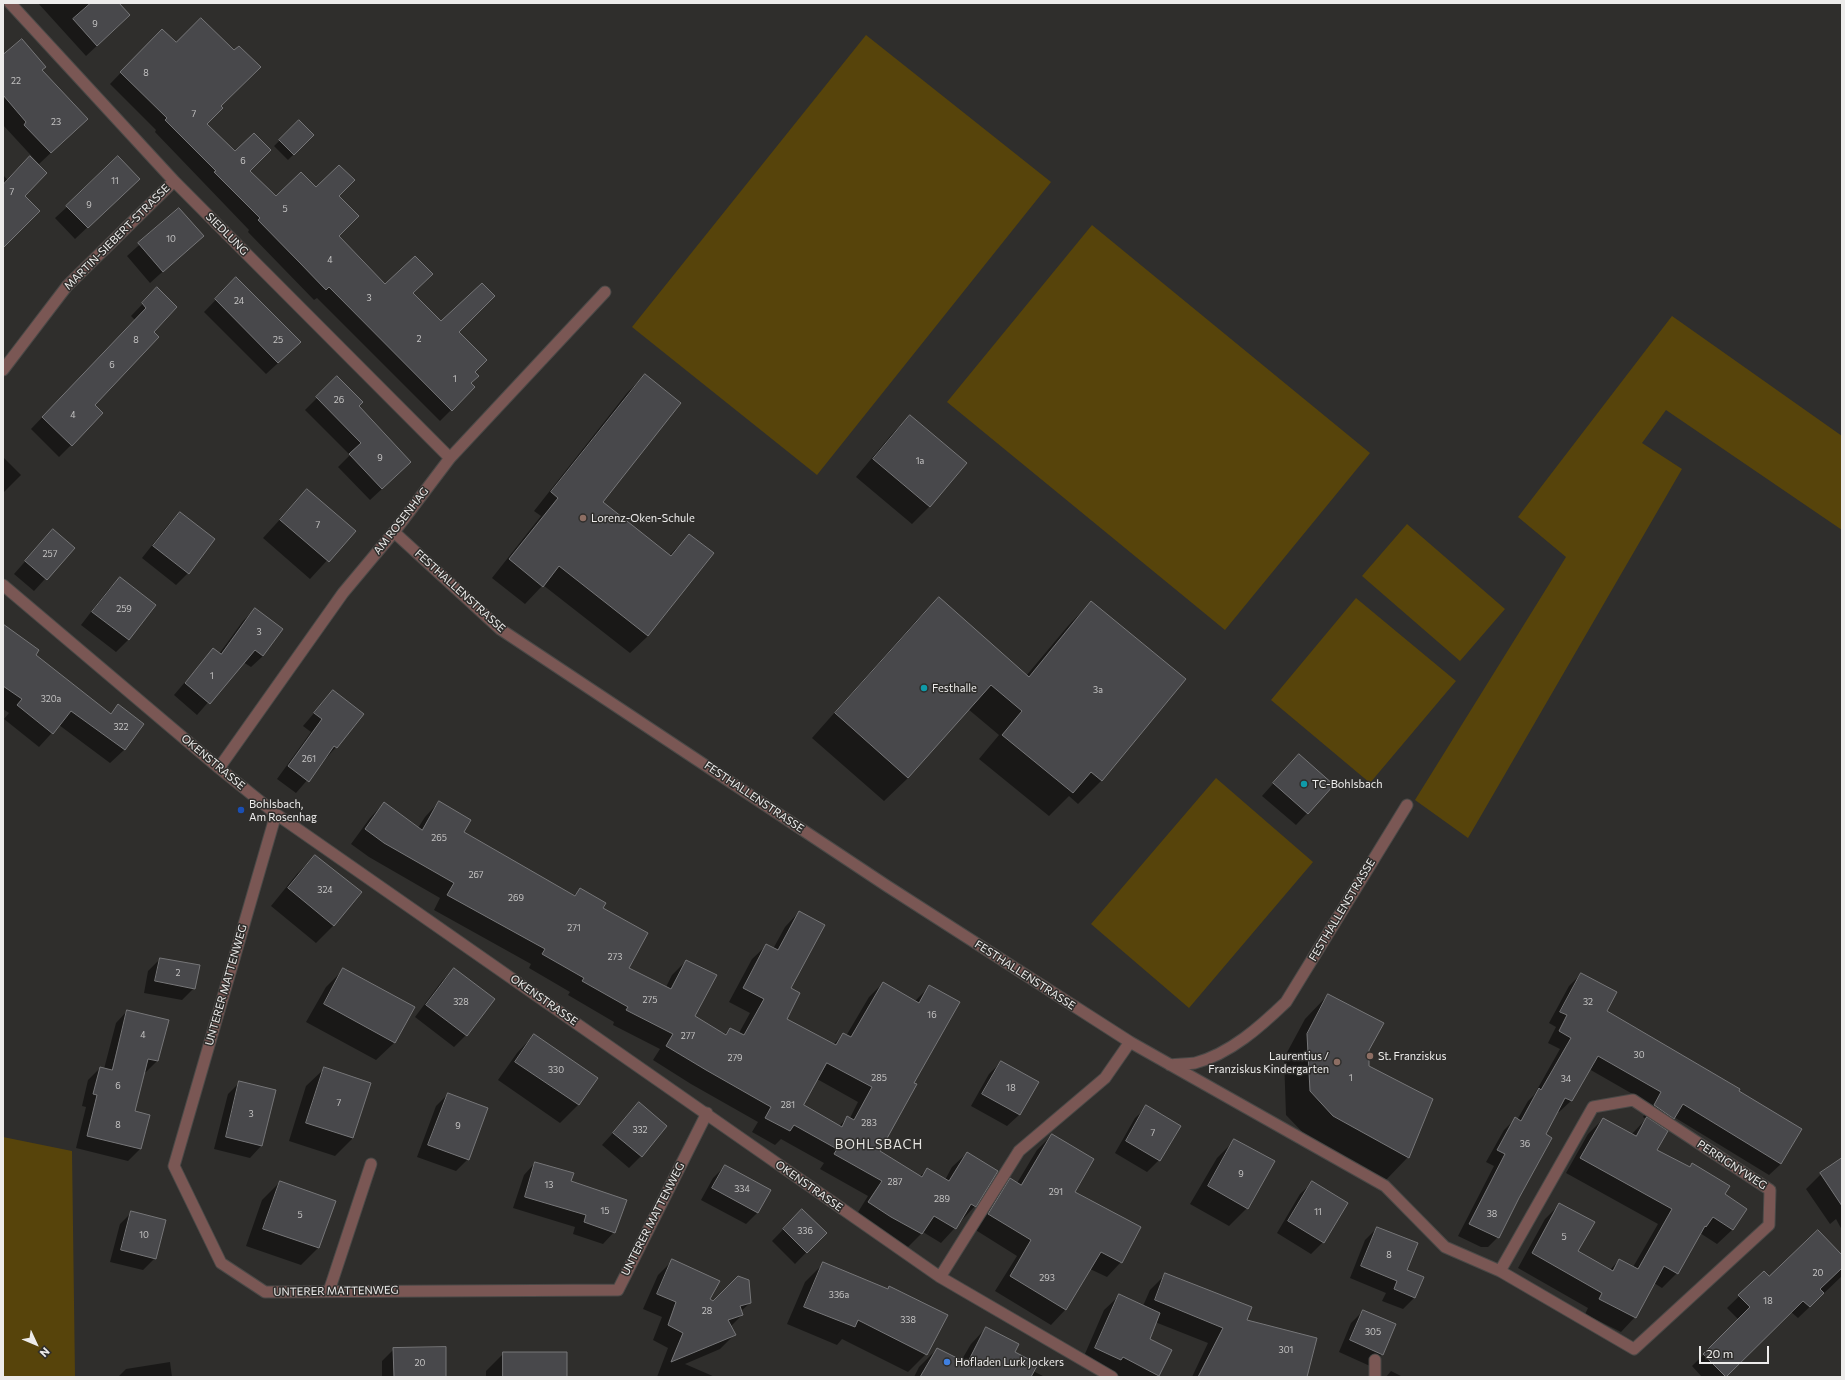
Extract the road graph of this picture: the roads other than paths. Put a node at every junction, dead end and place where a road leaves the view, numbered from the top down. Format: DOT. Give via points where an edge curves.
graph roads {
  1 [pos="10,3"];
  2 [pos="174,180"];
  3 [pos="605,292"];
  4 [pos="3,370"];
  5 [pos="450,458"];
  6 [pos="394,532"];
  7 [pos="3,585"];
  8 [pos="219,768"];
  9 [pos="1407,805"];
  10 [pos="276,814"];
  11 [pos="1130,1042"];
  12 [pos="1170,1065"];
  13 [pos="707,1114"];
  14 [pos="371,1164"];
  15 [pos="1384,1186"];
  16 [pos="1500,1271"];
  17 [pos="940,1277"];
  18 [pos="329,1291"];
  19 [pos="1375,1360"];
  20 [pos="1112,1377"];
  21 [pos="1375,1377"];
  1 -- 2 [label="street, SIEDLUNG"];
  2 -- 4 [label="street, MARTIN-SIEBERT-STRASSE" via="66,286"];
  2 -- 5 [label="street, SIEDLUNG"];
  3 -- 5 [label="street, AM ROSENHAG"];
  5 -- 6 [label="street, AM ROSENHAG"];
  6 -- 8 [label="street, AM ROSENHAG" via="343,593"];
  6 -- 11 [label="street, FESTHALLENSTRASSE" via="500,629 887,886"];
  7 -- 8 [label="street, OKENSTRASSE"];
  8 -- 10 [label="street, OKENSTRASSE"];
  9 -- 12 [label="street, FESTHALLENSTRASSE" via="1286,1002 1262,1025 1217,1053 1195,1062"];
  10 -- 13 [label="street, OKENSTRASSE"];
  10 -- 18 [label="street, UNTERER MATTENWEG" via="174,1166 221,1263 265,1292"];
  11 -- 12 [label="street, FESTHALLENSTRASSE"];
  11 -- 17 [label="street" via="1105,1078 1019,1151"];
  12 -- 15 [label="street, FESTHALLENSTRASSE"];
  13 -- 17 [label="street, OKENSTRASSE"];
  13 -- 18 [label="street, UNTERER MATTENWEG" via="618,1290"];
  14 -- 18 [label="street"];
  15 -- 16 [label="street, PERRIGNYWEG" via="1445,1247"];
  16 -- 16 [label="street, PERRIGNYWEG" via="1634,1349 1769,1225 1770,1190 1634,1100 1593,1108"];
  17 -- 20 [label="street, OKENSTRASSE"];
  19 -- 21 [label="street"];
}
